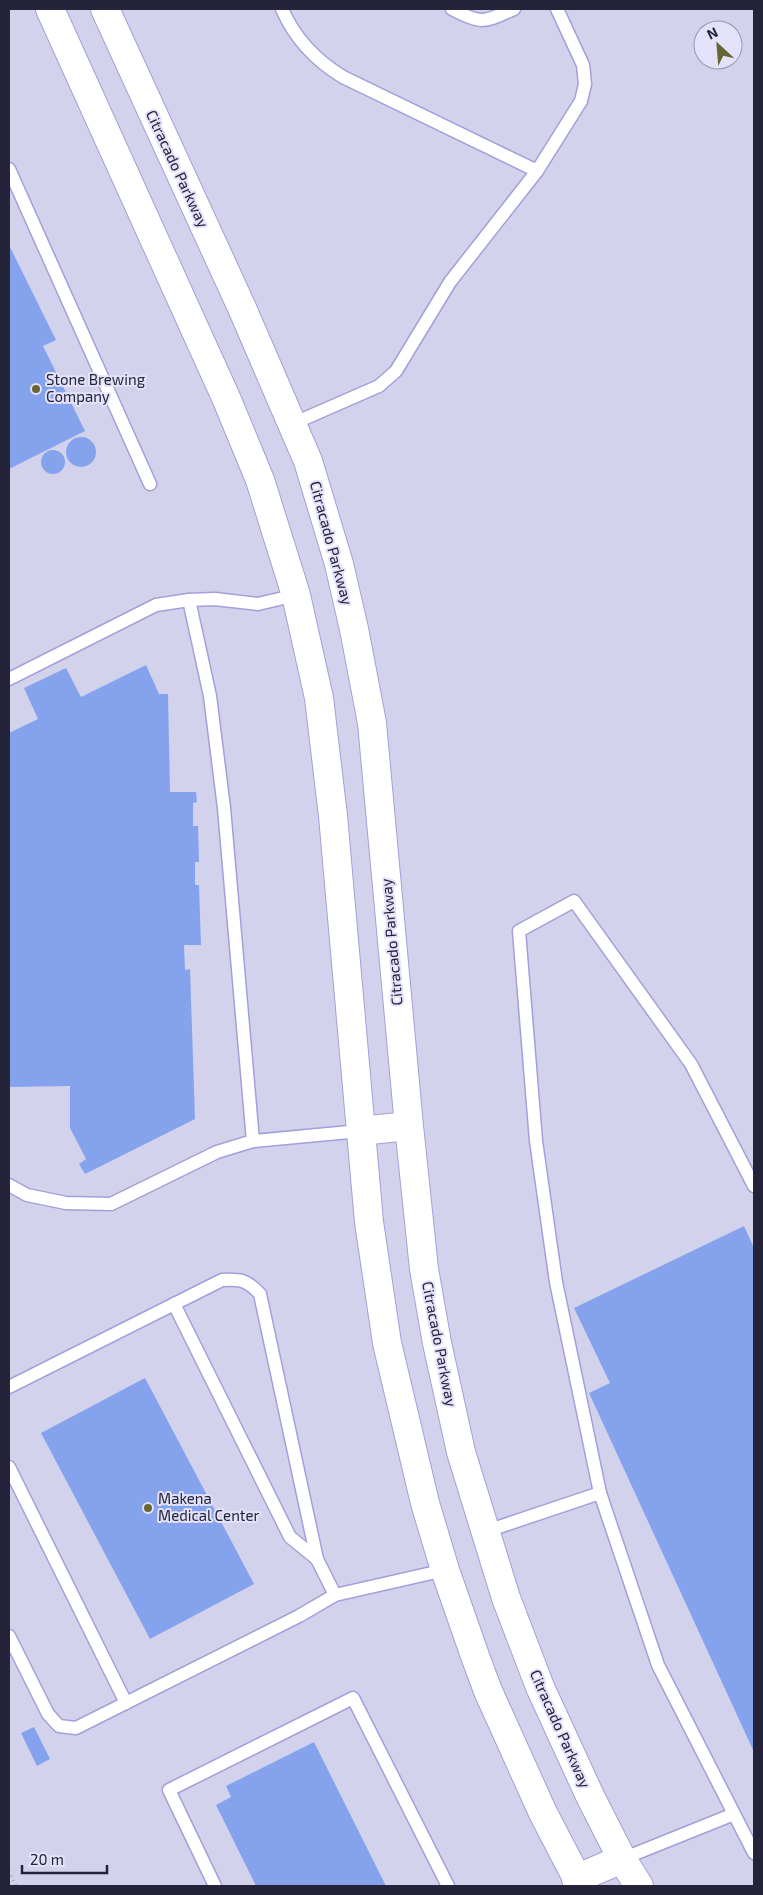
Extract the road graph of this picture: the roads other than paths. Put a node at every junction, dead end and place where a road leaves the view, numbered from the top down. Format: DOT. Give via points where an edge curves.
graph roads {
  1 [pos="50,9"];
  2 [pos="105,9"];
  3 [pos="282,9"];
  4 [pos="452,9"];
  5 [pos="514,9"];
  6 [pos="557,9"];
  7 [pos="9,169"];
  8 [pos="537,171"];
  9 [pos="292,424"];
  10 [pos="150,484"];
  11 [pos="296,594"];
  12 [pos="189,600"];
  13 [pos="9,679"];
  14 [pos="409,1126"];
  15 [pos="360,1131"];
  16 [pos="252,1141"];
  17 [pos="9,1185"];
  18 [pos="754,1186"];
  19 [pos="174,1304"];
  20 [pos="9,1387"];
  21 [pos="9,1467"];
  22 [pos="600,1494"];
  23 [pos="484,1532"];
  24 [pos="317,1559"];
  25 [pos="445,1570"];
  26 [pos="335,1595"];
  27 [pos="9,1636"];
  28 [pos="126,1703"];
  29 [pos="734,1814"];
  30 [pos="754,1853"];
  31 [pos="622,1860"];
  32 [pos="573,1884"];
  33 [pos="215,1886"];
  34 [pos="448,1886"];
  35 [pos="638,1886"];
  1 -- 11 [label="main road" via="228,400 260,480"];
  2 -- 9 [label="main road, Citracado Parkway"];
  3 -- 8 [label="lane" via="309,52 330,70"];
  4 -- 5 [label="lane" via="478,21"];
  6 -- 8 [label="lane" via="583,65 585,84 580,101"];
  7 -- 10 [label="lane"];
  8 -- 9 [label="lane" via="450,282 396,371 379,386"];
  9 -- 14 [label="main road, Citracado Parkway" via="308,461 339,564 372,723"];
  11 -- 12 [label="lane" via="258,604 215,599"];
  11 -- 15 [label="main road" via="319,698 333,816"];
  12 -- 13 [label="lane" via="156,605"];
  12 -- 16 [label="lane" via="210,696 224,808"];
  14 -- 15 [label="main road"];
  14 -- 23 [label="main road, Citracado Parkway" via="424,1269 437,1343 461,1452"];
  15 -- 16 [label="lane"];
  15 -- 25 [label="main road" via="369,1222 387,1344 420,1486"];
  16 -- 17 [label="lane" via="217,1152 111,1204 66,1203 28,1195"];
  18 -- 22 [label="lane" via="692,1064 574,901 519,930 536,1141 556,1282"];
  19 -- 20 [label="lane"];
  19 -- 24 [label="lane" via="290,1537"];
  19 -- 24 [label="lane" via="222,1280 238,1279 251,1284 260,1294"];
  21 -- 28 [label="lane"];
  22 -- 23 [label="lane"];
  22 -- 29 [label="lane" via="658,1665"];
  23 -- 31 [label="main road, Citracado Parkway" via="540,1687"];
  24 -- 26 [label="lane"];
  25 -- 26 [label="lane"];
  25 -- 32 [label="main road" via="488,1691"];
  26 -- 28 [label="lane"];
  27 -- 28 [label="lane" via="48,1714 59,1726 76,1728"];
  29 -- 30 [label="lane"];
  29 -- 31 [label="lane"];
  31 -- 32 [label="main road"];
  31 -- 35 [label="main road, Citracado Parkway"];
  33 -- 34 [label="lane" via="168,1790 354,1698"];
}
